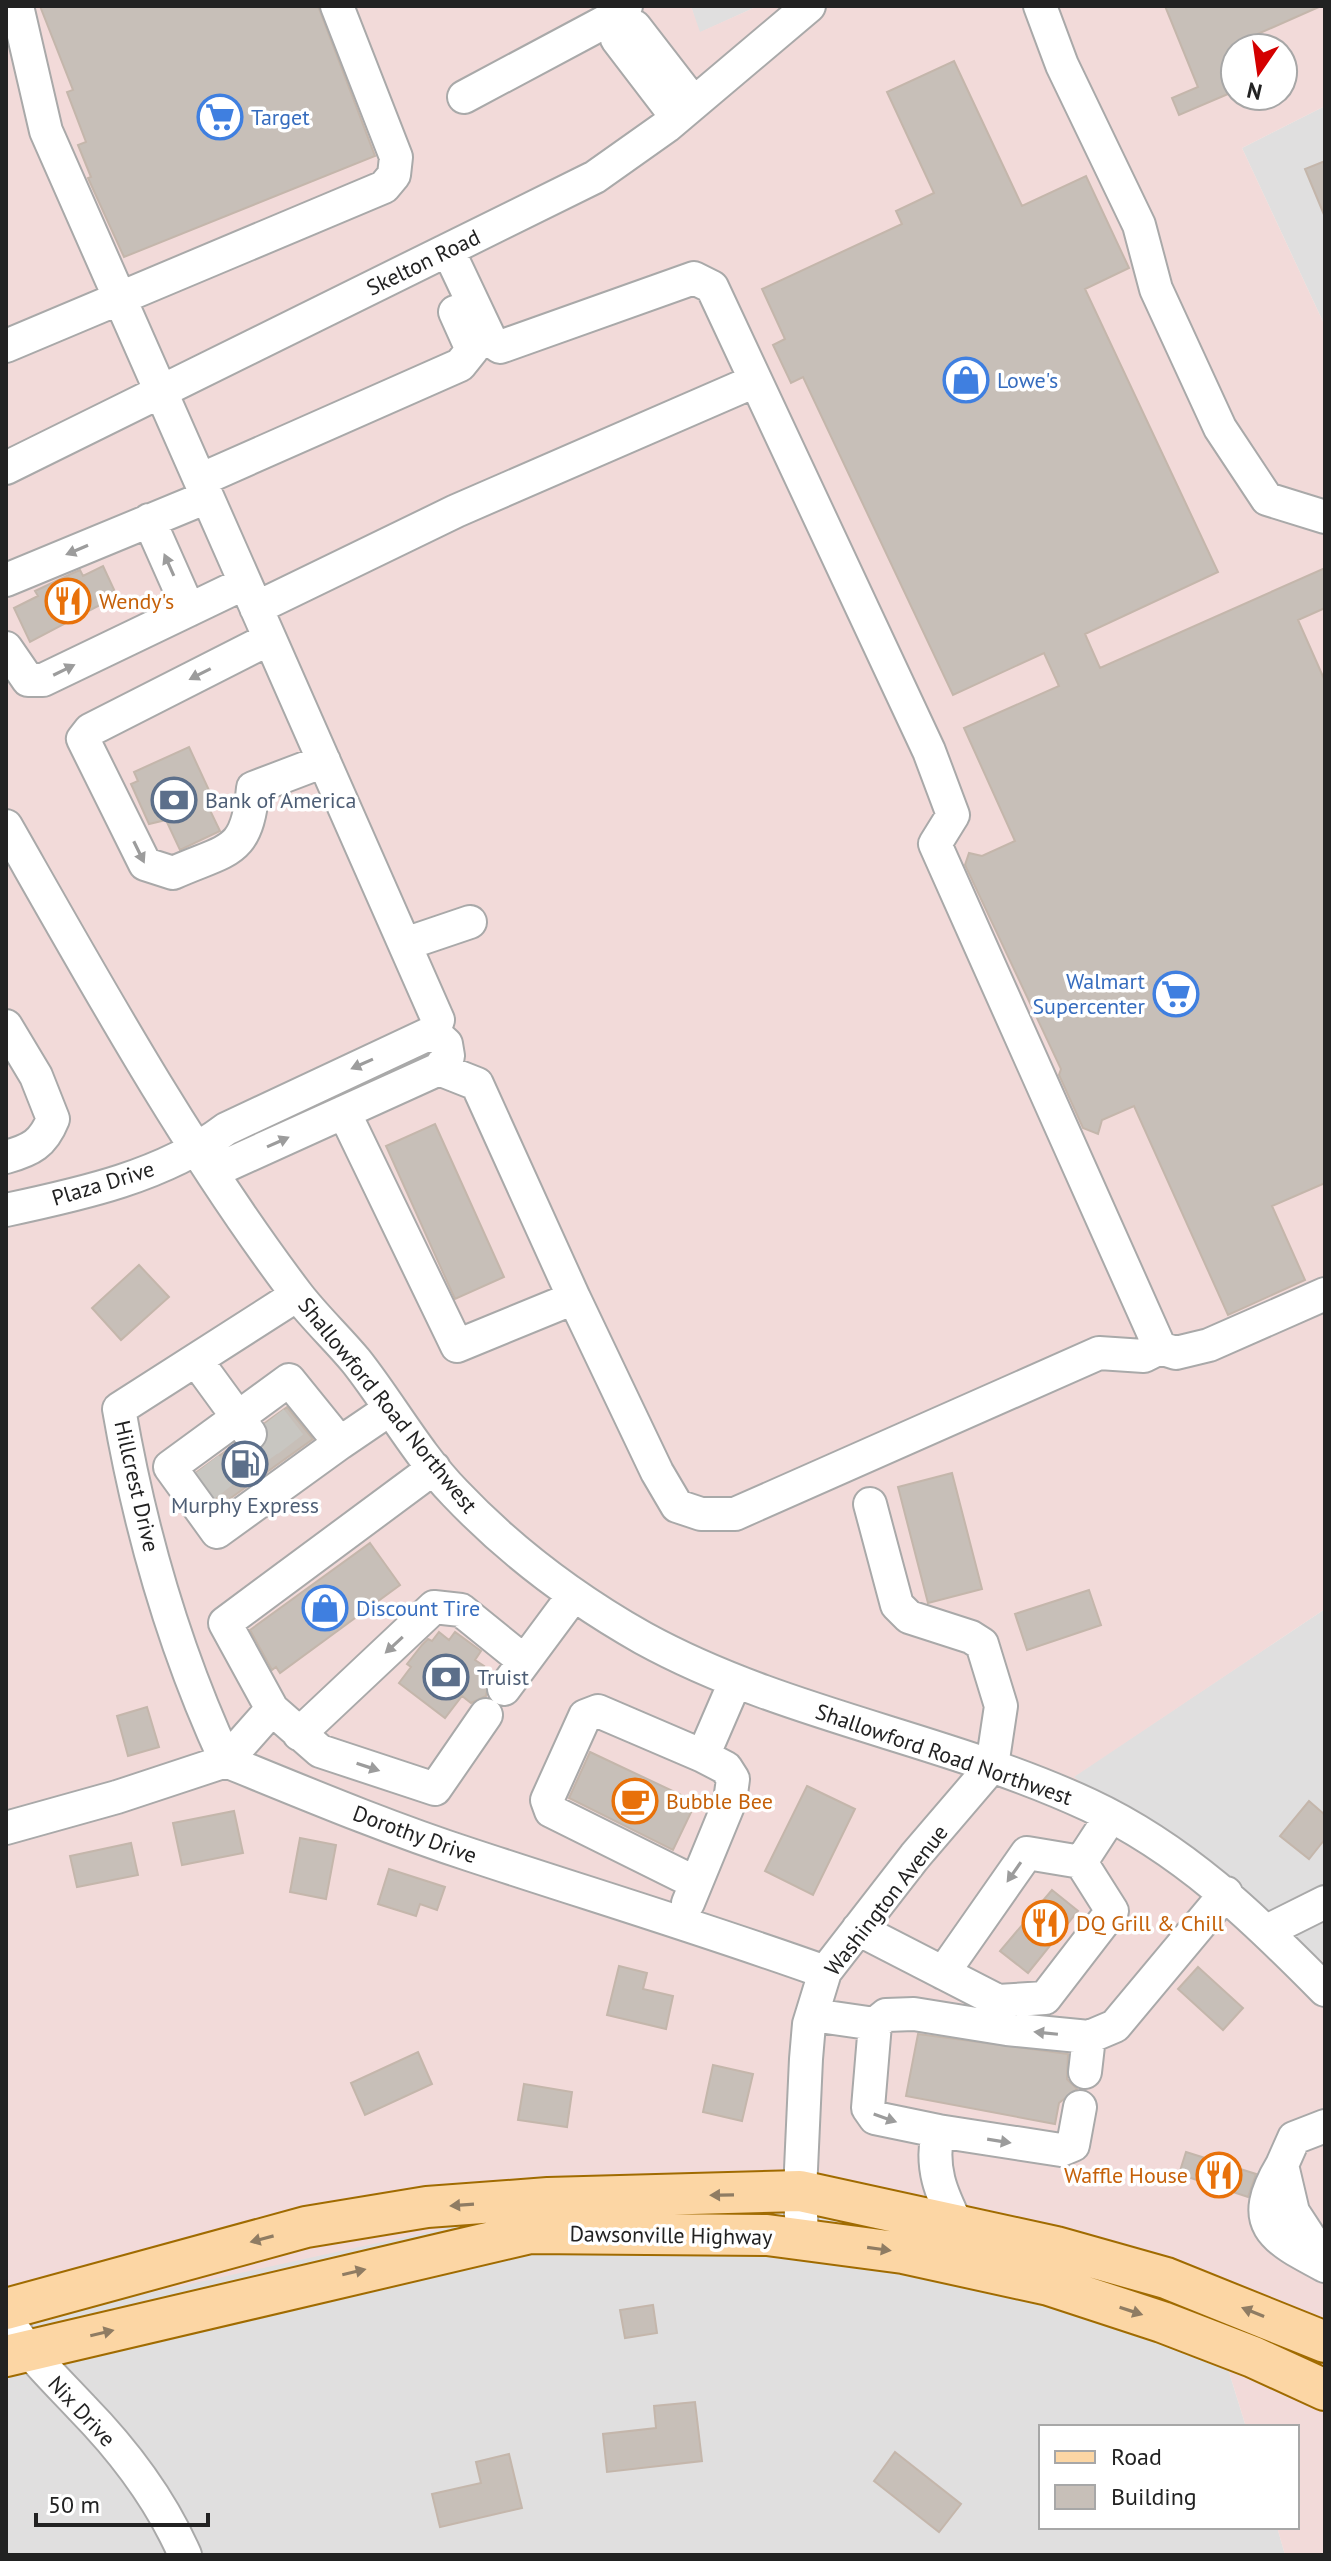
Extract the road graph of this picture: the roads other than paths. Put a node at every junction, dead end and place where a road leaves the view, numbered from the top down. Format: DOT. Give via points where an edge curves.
graph roads {
  1 [pos="17,6"];
  2 [pos="337,6"];
  3 [pos="809,6"];
  4 [pos="1040,6"];
  5 [pos="616,14"];
  6 [pos="464,97"];
  7 [pos="685,107"];
  8 [pos="440,254"];
  9 [pos="119,296"];
  10 [pos="6,346"];
  11 [pos="500,347"];
  12 [pos="460,365"];
  13 [pos="755,381"];
  14 [pos="160,392"];
  15 [pos="6,468"];
  16 [pos="203,489"];
  17 [pos="1325,517"];
  18 [pos="149,520"];
  19 [pos="6,580"];
  20 [pos="250,595"];
  21 [pos="189,610"];
  22 [pos="269,639"];
  23 [pos="6,648"];
  24 [pos="324,761"];
  25 [pos="6,826"];
  26 [pos="470,922"];
  27 [pos="405,944"];
  28 [pos="6,1026"];
  29 [pos="433,1032"];
  30 [pos="439,1069"];
  31 [pos="344,1112"];
  32 [pos="6,1157"];
  33 [pos="205,1162"];
  34 [pos="6,1210"];
  35 [pos="1325,1294"];
  36 [pos="297,1295"];
  37 [pos="574,1298"];
  38 [pos="1160,1348"];
  39 [pos="196,1360"];
  40 [pos="390,1409"];
  41 [pos="254,1417"];
  42 [pos="340,1443"];
  43 [pos="434,1468"];
  44 [pos="870,1504"];
  45 [pos="573,1596"];
  46 [pos="524,1661"];
  47 [pos="735,1682"];
  48 [pos="272,1709"];
  49 [pos="299,1734"];
  50 [pos="703,1756"];
  51 [pos="226,1761"];
  52 [pos="992,1766"];
  53 [pos="1111,1816"];
  54 [pos="6,1828"];
  55 [pos="1081,1862"];
  56 [pos="696,1883"];
  57 [pos="1226,1893"];
  58 [pos="1325,1902"];
  59 [pos="680,1920"];
  60 [pos="858,1929"];
  61 [pos="1267,1931"];
  62 [pos="825,1972"];
  63 [pos="943,1973"];
  64 [pos="1325,1990"];
  65 [pos="813,2015"];
  66 [pos="875,2024"];
  67 [pos="1089,2037"];
  68 [pos="1085,2072"];
  69 [pos="1080,2107"];
  70 [pos="1325,2126"];
  71 [pos="938,2131"];
  72 [pos="800,2191"];
  73 [pos="957,2225"];
  74 [pos="802,2238"];
  75 [pos="1325,2264"];
  76 [pos="6,2309"];
  77 [pos="1323,2336"];
  78 [pos="13,2342"];
  79 [pos="1325,2390"];
  80 [pos="185,2555"];
  1 -- 9 [label="street" via="46,131"];
  2 -- 9 [label="street" via="396,157 394,175 384,187"];
  3 -- 7 [label="street, Skelton Road"];
  4 -- 17 [label="street" via="1062,65 1139,225 1156,289 1220,428 1267,499"];
  5 -- 6 [label="street"];
  5 -- 7 [label="street" via="635,27 652,66 686,93"];
  7 -- 8 [label="street, Skelton Road" via="595,177"];
  8 -- 11 [label="street" via="491,341"];
  8 -- 12 [label="street" via="472,350"];
  8 -- 14 [label="street, Skelton Road"];
  9 -- 10 [label="street"];
  9 -- 14 [label="street"];
  11 -- 12 [label="street"];
  11 -- 13 [label="street" via="694,278 712,287"];
  12 -- 16 [label="street"];
  13 -- 20 [label="street"];
  13 -- 38 [label="street" via="929,751 953,815 935,844"];
  14 -- 15 [label="street, Skelton Road"];
  14 -- 16 [label="street"];
  16 -- 18 [label="street"];
  16 -- 20 [label="street"];
  18 -- 19 [label="street, one-way"];
  21 -- 18 [label="street, one-way"];
  20 -- 21 [label="street"];
  20 -- 22 [label="street"];
  23 -- 21 [label="street, one-way" via="34,682"];
  22 -- 24 [label="street"];
  22 -- 24 [label="street, one-way" via="90,730 83,739 145,864 173,873 235,846 249,824 253,788"];
  24 -- 27 [label="street"];
  25 -- 33 [label="street, Shallowford Road Northwest"];
  26 -- 27 [label="street"];
  27 -- 29 [label="street" via="438,1020"];
  28 -- 32 [label="street" via="36,1076 53,1119 46,1137 31,1150"];
  29 -- 30 [label="street" via="446,1044 448,1056"];
  29 -- 33 [label="street, one-way" via="226,1129"];
  30 -- 31 [label="street"];
  30 -- 37 [label="street" via="477,1084"];
  33 -- 31 [label="street, one-way"];
  31 -- 37 [label="street" via="457,1346"];
  33 -- 34 [label="street, Plaza Drive"];
  33 -- 36 [label="street, Shallowford Road Northwest"];
  35 -- 38 [label="street" via="1209,1345 1176,1353"];
  36 -- 39 [label="street, Hillcrest Drive"];
  36 -- 40 [label="street, Shallowford Road Northwest" via="357,1362"];
  37 -- 38 [label="street" via="657,1472 677,1506 701,1514 735,1514 1099,1353 1144,1356"];
  39 -- 41 [label="street"];
  39 -- 51 [label="street, Hillcrest Drive" via="119,1409 139,1509 173,1629"];
  40 -- 42 [label="street"];
  40 -- 43 [label="street, Shallowford Road Northwest"];
  41 -- 42 [label="street" via="289,1380"];
  41 -- 42 [label="street" via="200,1457 170,1467 217,1532 293,1470"];
  43 -- 45 [label="street, Shallowford Road Northwest" via="498,1533"];
  43 -- 48 [label="street" via="225,1623"];
  44 -- 52 [label="street" via="897,1605 909,1617 982,1644 1001,1706"];
  45 -- 46 [label="street"];
  45 -- 47 [label="street, Shallowford Road Northwest"];
  46 -- 49 [label="street, one-way" via="461,1610 434,1607"];
  49 -- 46 [label="street, one-way" via="320,1751 435,1789"];
  47 -- 50 [label="street"];
  47 -- 52 [label="street, Shallowford Road Northwest"];
  48 -- 49 [label="street"];
  48 -- 51 [label="street"];
  50 -- 56 [label="street" via="726,1768 733,1779 730,1801"];
  50 -- 56 [label="street" via="598,1711 585,1716 547,1800 551,1811"];
  51 -- 54 [label="street"];
  51 -- 59 [label="street, Dorothy Drive" via="470,1855"];
  52 -- 53 [label="street, Shallowford Road Northwest"];
  52 -- 60 [label="street, Washington Avenue"];
  53 -- 55 [label="street"];
  53 -- 57 [label="street, Shallowford Road Northwest" via="1175,1852"];
  55 -- 63 [label="street, one-way" via="1027,1853"];
  55 -- 63 [label="street" via="1112,1911 1045,1998 998,2001"];
  56 -- 59 [label="street"];
  57 -- 61 [label="street, Shallowford Road Northwest"];
  57 -- 67 [label="street" via="1115,2026"];
  58 -- 61 [label="street"];
  59 -- 62 [label="street, Dorothy Drive"];
  60 -- 62 [label="street, Washington Avenue"];
  60 -- 63 [label="street"];
  61 -- 64 [label="street, Shallowford Road Northwest"];
  62 -- 65 [label="street, Washington Avenue"];
  65 -- 66 [label="street"];
  65 -- 72 [label="street, Washington Avenue"];
  67 -- 66 [label="street, one-way" via="914,2014 886,2015"];
  66 -- 71 [label="street, one-way" via="868,2108 875,2118"];
  67 -- 68 [label="street"];
  71 -- 69 [label="street, one-way" via="1061,2150 1073,2145 1077,2136"];
  70 -- 75 [label="street" via="1294,2138 1282,2165 1293,2212"];
  71 -- 73 [label="street" via="937,2184"];
  72 -- 73 [label="main road, Dawsonville Highway"];
  72 -- 74 [label="street, Washington Avenue"];
  72 -- 76 [label="main road, Dawsonville Highway, one-way" via="548,2198 416,2209 306,2227"];
  77 -- 73 [label="main road, Dawsonville Highway, one-way" via="1166,2278"];
  78 -- 74 [label="main road, Dawsonville Highway, one-way" via="530,2233"];
  74 -- 79 [label="main road, Dawsonville Highway, one-way" via="903,2253 1049,2285 1162,2322"];
  78 -- 80 [label="street, Nix Drive" via="110,2438 168,2516"];
}
